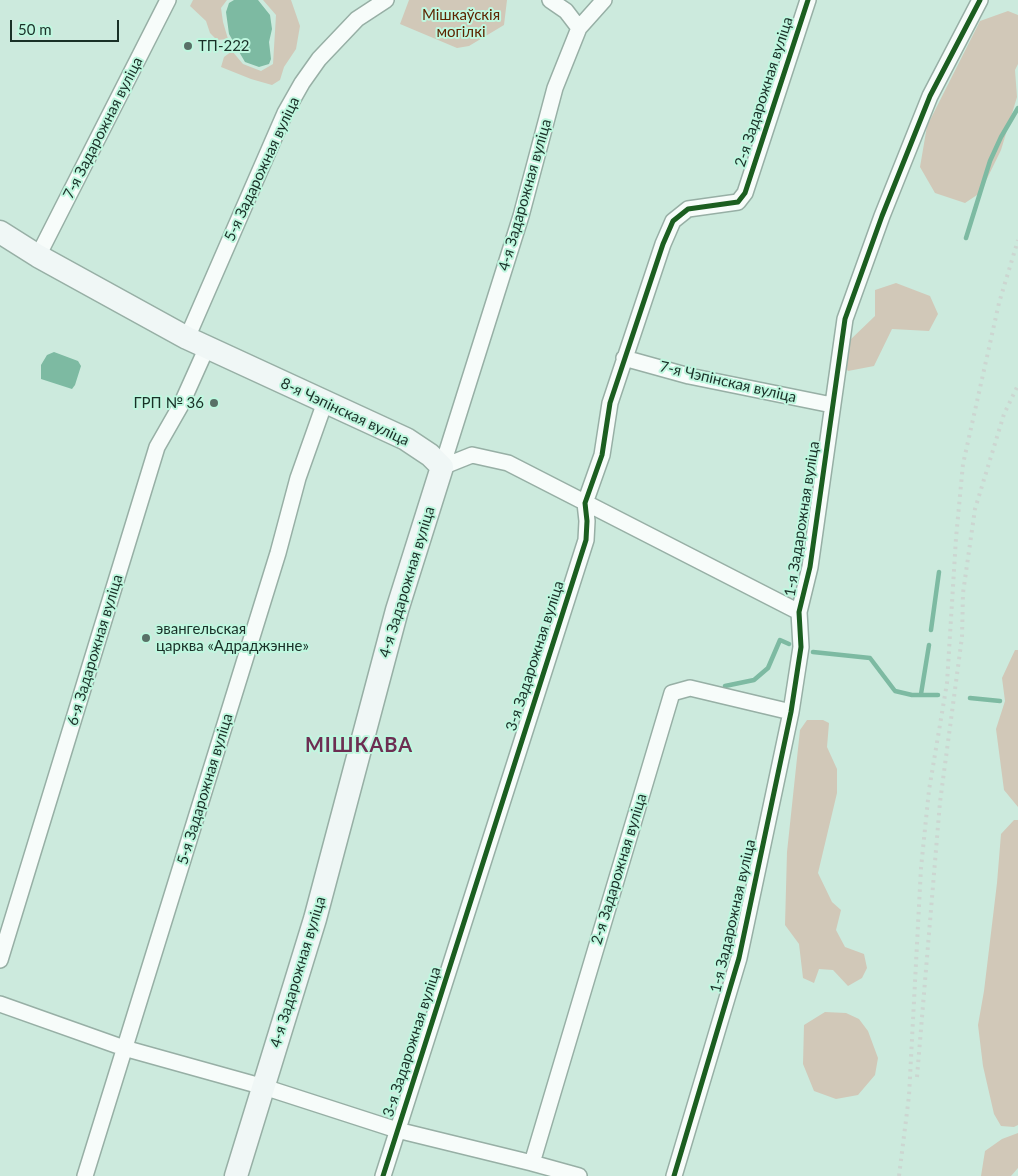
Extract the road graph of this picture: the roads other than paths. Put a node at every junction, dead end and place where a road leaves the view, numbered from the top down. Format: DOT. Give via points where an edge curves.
graph roads {
  1 [pos="168,0"];
  2 [pos="386,0"];
  3 [pos="550,0"];
  4 [pos="604,0"];
  5 [pos="808,0"];
  6 [pos="980,0"];
  7 [pos="579,28"];
  8 [pos="745,192"];
  9 [pos="0,232"];
  10 [pos="38,256"];
  11 [pos="197,342"];
  12 [pos="624,358"];
  13 [pos="325,402"];
  14 [pos="832,405"];
  15 [pos="442,467"];
  16 [pos="584,503"];
  17 [pos="799,612"];
  18 [pos="791,712"];
  19 [pos="0,960"];
  20 [pos="0,1004"];
  21 [pos="124,1048"];
  22 [pos="264,1087"];
  23 [pos="397,1130"];
  24 [pos="532,1163"];
  25 [pos="85,1176"];
  26 [pos="236,1176"];
  27 [pos="383,1176"];
  28 [pos="578,1176"];
  29 [pos="674,1176"];
  1 -- 10 [label="street, 7-я Задарожная вуліца"];
  2 -- 11 [label="street, 5-я Задарожная вуліца" via="357,19 319,59 302,83 282,121"];
  3 -- 7 [label="street" via="566,11"];
  4 -- 7 [label="street, 4-я Задарожная вуліца"];
  5 -- 8 [label="street, 2-я Задарожная вуліца"];
  6 -- 14 [label="street, 1-я Задарожная вуліца" via="930,96 882,216 845,319"];
  7 -- 15 [label="street, 4-я Задарожная вуліца" via="555,88 521,216"];
  8 -- 12 [label="street, 3-я Задарожная вуліца" via="738,202 688,209 673,222"];
  9 -- 10 [label="main road, 8-я Чэпінская вуліца"];
  10 -- 11 [label="main road, 8-я Чэпінская вуліца"];
  11 -- 13 [label="main road, 8-я Чэпінская вуліца"];
  11 -- 19 [label="street, 6-я Задарожная вуліца" via="181,405 157,447"];
  12 -- 14 [label="street, 7-я Чэпінская вуліца" via="689,376"];
  12 -- 16 [label="street, 3-я Задарожная вуліца" via="610,403 602,455"];
  13 -- 15 [label="main road, 8-я Чэпінская вуліца" via="406,439"];
  13 -- 21 [label="street, 5-я Задарожная вуліца" via="298,478 278,553"];
  14 -- 17 [label="street, 1-я Задарожная вуліца" via="810,567"];
  15 -- 16 [label="street" via="472,455 508,463"];
  15 -- 22 [label="main road, 4-я Задарожная вуліца" via="397,610 316,920"];
  16 -- 17 [label="street"];
  16 -- 23 [label="street, 3-я Задарожная вуліца" via="586,540"];
  17 -- 18 [label="street, 1-я Задарожная вуліца" via="801,647"];
  18 -- 24 [label="street, 2-я Задарожная вуліца" via="690,688 672,693"];
  18 -- 29 [label="street, 1-я Задарожная вуліца" via="739,958"];
  20 -- 21 [label="street"];
  21 -- 22 [label="street"];
  21 -- 25 [label="street, 5-я Задарожная вуліца"];
  22 -- 23 [label="street"];
  22 -- 26 [label="main road, 4-я Задарожная вуліца"];
  23 -- 24 [label="street"];
  23 -- 27 [label="street, 3-я Задарожная вуліца"];
  24 -- 28 [label="street"];
}
